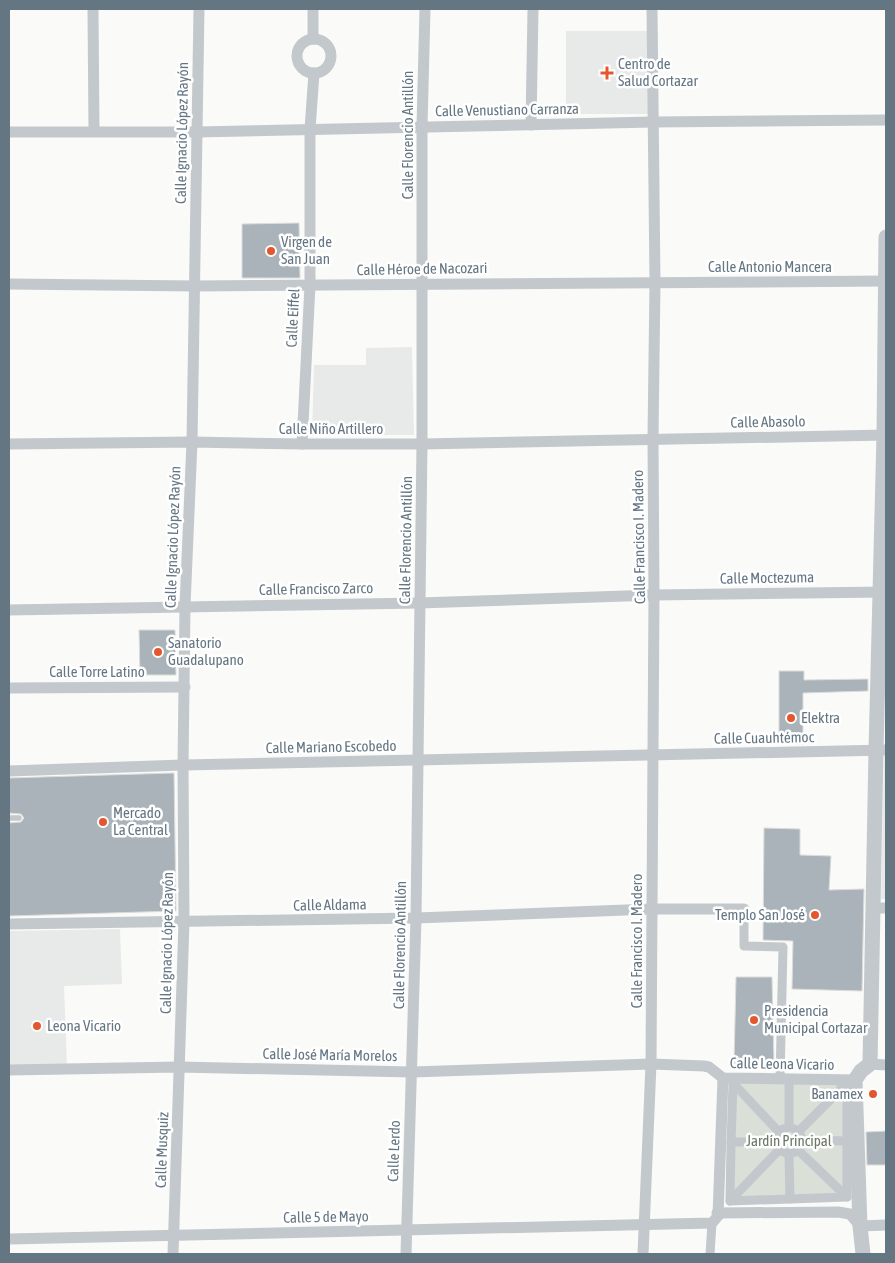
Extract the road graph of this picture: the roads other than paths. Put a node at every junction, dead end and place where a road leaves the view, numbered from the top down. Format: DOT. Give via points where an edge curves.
graph roads {
  1 [pos="93,9"];
  2 [pos="200,9"];
  3 [pos="313,9"];
  4 [pos="425,9"];
  5 [pos="533,9"];
  6 [pos="652,9"];
  7 [pos="313,40"];
  8 [pos="314,73"];
  9 [pos="886,120"];
  10 [pos="652,122"];
  11 [pos="531,125"];
  12 [pos="422,127"];
  13 [pos="310,129"];
  14 [pos="94,131"];
  15 [pos="9,132"];
  16 [pos="197,132"];
  17 [pos="886,237"];
  18 [pos="886,281"];
  19 [pos="655,282"];
  20 [pos="9,284"];
  21 [pos="423,284"];
  22 [pos="310,285"];
  23 [pos="194,286"];
  24 [pos="885,435"];
  25 [pos="652,438"];
  26 [pos="192,442"];
  27 [pos="9,444"];
  28 [pos="302,444"];
  29 [pos="422,444"];
  30 [pos="883,592"];
  31 [pos="654,595"];
  32 [pos="419,603"];
  33 [pos="186,606"];
  34 [pos="9,610"];
  35 [pos="186,687"];
  36 [pos="9,688"];
  37 [pos="881,751"];
  38 [pos="653,755"];
  39 [pos="418,760"];
  40 [pos="183,765"];
  41 [pos="9,771"];
  42 [pos="9,818"];
  43 [pos="18,818"];
  44 [pos="881,825"];
  45 [pos="880,908"];
  46 [pos="744,909"];
  47 [pos="652,910"];
  48 [pos="416,918"];
  49 [pos="184,922"];
  50 [pos="9,924"];
  51 [pos="651,1064"];
  52 [pos="870,1064"];
  53 [pos="886,1065"];
  54 [pos="179,1067"];
  55 [pos="9,1070"];
  56 [pos="412,1072"];
  57 [pos="728,1080"];
  58 [pos="784,1081"];
  59 [pos="851,1081"];
  60 [pos="789,1127"];
  61 [pos="778,1131"];
  62 [pos="799,1131"];
  63 [pos="802,1140"];
  64 [pos="847,1141"];
  65 [pos="731,1142"];
  66 [pos="778,1146"];
  67 [pos="799,1150"];
  68 [pos="789,1154"];
  69 [pos="847,1197"];
  70 [pos="790,1199"];
  71 [pos="730,1201"];
  72 [pos="714,1218"];
  73 [pos="644,1224"];
  74 [pos="886,1225"];
  75 [pos="860,1226"];
  76 [pos="407,1231"];
  77 [pos="174,1234"];
  78 [pos="9,1240"];
  79 [pos="173,1254"];
  80 [pos="406,1254"];
  81 [pos="643,1254"];
  82 [pos="710,1254"];
  83 [pos="863,1254"];
  1 -- 14 [label="street"];
  2 -- 16 [label="street, Calle Ignacio López Rayón"];
  3 -- 7 [label="street"];
  4 -- 12 [label="street, Calle Florencio Antillón"];
  5 -- 11 [label="street"];
  6 -- 10 [label="street, Calle Francisco I. Madero"];
  7 -- 8 [label="street" via="300,47 297,57 304,70"];
  7 -- 8 [label="street" via="329,48 330,58 327,67"];
  8 -- 13 [label="street, Calle Eiffel"];
  9 -- 10 [label="street, Calle Venustiano Carranza"];
  10 -- 11 [label="street, Calle Venustiano Carranza"];
  10 -- 19 [label="street, Calle Francisco I. Madero"];
  11 -- 12 [label="street, Calle Venustiano Carranza"];
  12 -- 13 [label="street, Calle Venustiano Carranza"];
  12 -- 21 [label="street, Calle Florencio Antillón"];
  13 -- 16 [label="street, Calle Venustiano Carranza"];
  13 -- 22 [label="street, Calle Eiffel"];
  14 -- 15 [label="street, Calle Venustiano Carranza"];
  14 -- 16 [label="street, Calle Venustiano Carranza"];
  16 -- 23 [label="street, Calle Ignacio López Rayón"];
  17 -- 18 [label="street"];
  18 -- 19 [label="street, Calle Antonio Mancera"];
  18 -- 24 [label="street"];
  19 -- 21 [label="street, Calle Héroe de Nacozari"];
  19 -- 25 [label="street, Calle Francisco I. Madero"];
  20 -- 23 [label="street, Calle Héroe de Nacozari"];
  21 -- 22 [label="street, Calle Héroe de Nacozari"];
  21 -- 29 [label="street, Calle Florencio Antillón"];
  22 -- 23 [label="street, Calle Héroe de Nacozari"];
  22 -- 28 [label="street, Calle Eiffel"];
  23 -- 26 [label="street, Calle Ignacio López Rayón"];
  24 -- 25 [label="street, Calle Abasolo"];
  24 -- 30 [label="street"];
  25 -- 29 [label="street, Calle Niño Artillero"];
  25 -- 31 [label="street, Calle Francisco I. Madero"];
  26 -- 27 [label="street, Calle Niño Artillero"];
  26 -- 28 [label="street, Calle Niño Artillero"];
  26 -- 33 [label="street, Calle Ignacio López Rayón"];
  28 -- 29 [label="street, Calle Niño Artillero"];
  29 -- 32 [label="street, Calle Florencio Antillón"];
  30 -- 31 [label="street, Calle Moctezuma"];
  30 -- 37 [label="street"];
  31 -- 32 [label="street, Calle Francisco Zarco"];
  31 -- 38 [label="street, Calle Francisco I. Madero"];
  32 -- 33 [label="street, Calle Francisco Zarco"];
  32 -- 39 [label="street, Calle Florencio Antillón"];
  33 -- 34 [label="street, Calle Francisco Zarco"];
  33 -- 35 [label="street, Calle Ignacio López Rayón"];
  35 -- 36 [label="street, Calle Torre Latino"];
  35 -- 40 [label="street, Calle Ignacio López Rayón"];
  37 -- 38 [label="street, Calle Cuauhtémoc"];
  37 -- 44 [label="street"];
  38 -- 39 [label="street, Calle Mariano Escobedo"];
  38 -- 47 [label="street, Calle Francisco I. Madero"];
  39 -- 40 [label="street, Calle Mariano Escobedo"];
  39 -- 48 [label="street, Calle Florencio Antillón"];
  40 -- 41 [label="street, Calle Mariano Escobedo"];
  40 -- 49 [label="street, Calle Ignacio López Rayón"];
  42 -- 43 [label="lane"];
  44 -- 45 [label="street"];
  45 -- 52 [label="street"];
  46 -- 47 [label="street, Calle Aldama"];
  46 -- 58 [label="street" via="744,946 783,947"];
  47 -- 48 [label="street, Calle Aldama"];
  47 -- 51 [label="street, Calle Francisco I. Madero"];
  48 -- 49 [label="street, Calle Aldama"];
  48 -- 56 [label="street, Calle Florencio Antillón"];
  49 -- 50 [label="street, Calle Aldama"];
  49 -- 54 [label="street, Calle Ignacio López Rayón"];
  51 -- 56 [label="street, Calle José María Morelos"];
  51 -- 57 [label="street, Calle Leona Vicario" via="709,1067"];
  51 -- 73 [label="street, Calle Francisco I. Madero"];
  52 -- 53 [label="street"];
  52 -- 59 [label="street"];
  54 -- 55 [label="street, Calle José María Morelos"];
  54 -- 56 [label="street, Calle José María Morelos"];
  54 -- 77 [label="street, Calle Musquiz"];
  56 -- 76 [label="street, Calle Lerdo"];
  57 -- 58 [label="street, Calle Leona Vicario"];
  57 -- 61 [label="street"];
  57 -- 65 [label="street"];
  57 -- 72 [label="street"];
  58 -- 59 [label="street, Calle Leona Vicario"];
  58 -- 60 [label="street"];
  59 -- 62 [label="street"];
  59 -- 64 [label="street"];
  59 -- 75 [label="street"];
  60 -- 61 [label="street"];
  60 -- 62 [label="street"];
  61 -- 66 [label="street"];
  62 -- 63 [label="street"];
  63 -- 64 [label="street"];
  63 -- 67 [label="street"];
  64 -- 69 [label="street"];
  65 -- 66 [label="street"];
  65 -- 71 [label="street"];
  66 -- 68 [label="street"];
  66 -- 71 [label="street"];
  67 -- 68 [label="street"];
  67 -- 69 [label="street"];
  68 -- 70 [label="street"];
  69 -- 70 [label="street"];
  70 -- 71 [label="street"];
  72 -- 73 [label="street, Calle 5 de Mayo"];
  72 -- 75 [label="street, Calle 5 de Mayo" via="845,1212"];
  72 -- 82 [label="street"];
  73 -- 76 [label="street, Calle 5 de Mayo"];
  73 -- 81 [label="street, Calle Francisco I. Madero"];
  74 -- 75 [label="street"];
  75 -- 83 [label="street"];
  76 -- 77 [label="street, Calle 5 de Mayo"];
  76 -- 80 [label="street, Calle Lerdo"];
  77 -- 78 [label="street, Calle 5 de Mayo"];
  77 -- 79 [label="street, Calle Musquiz"];
}
